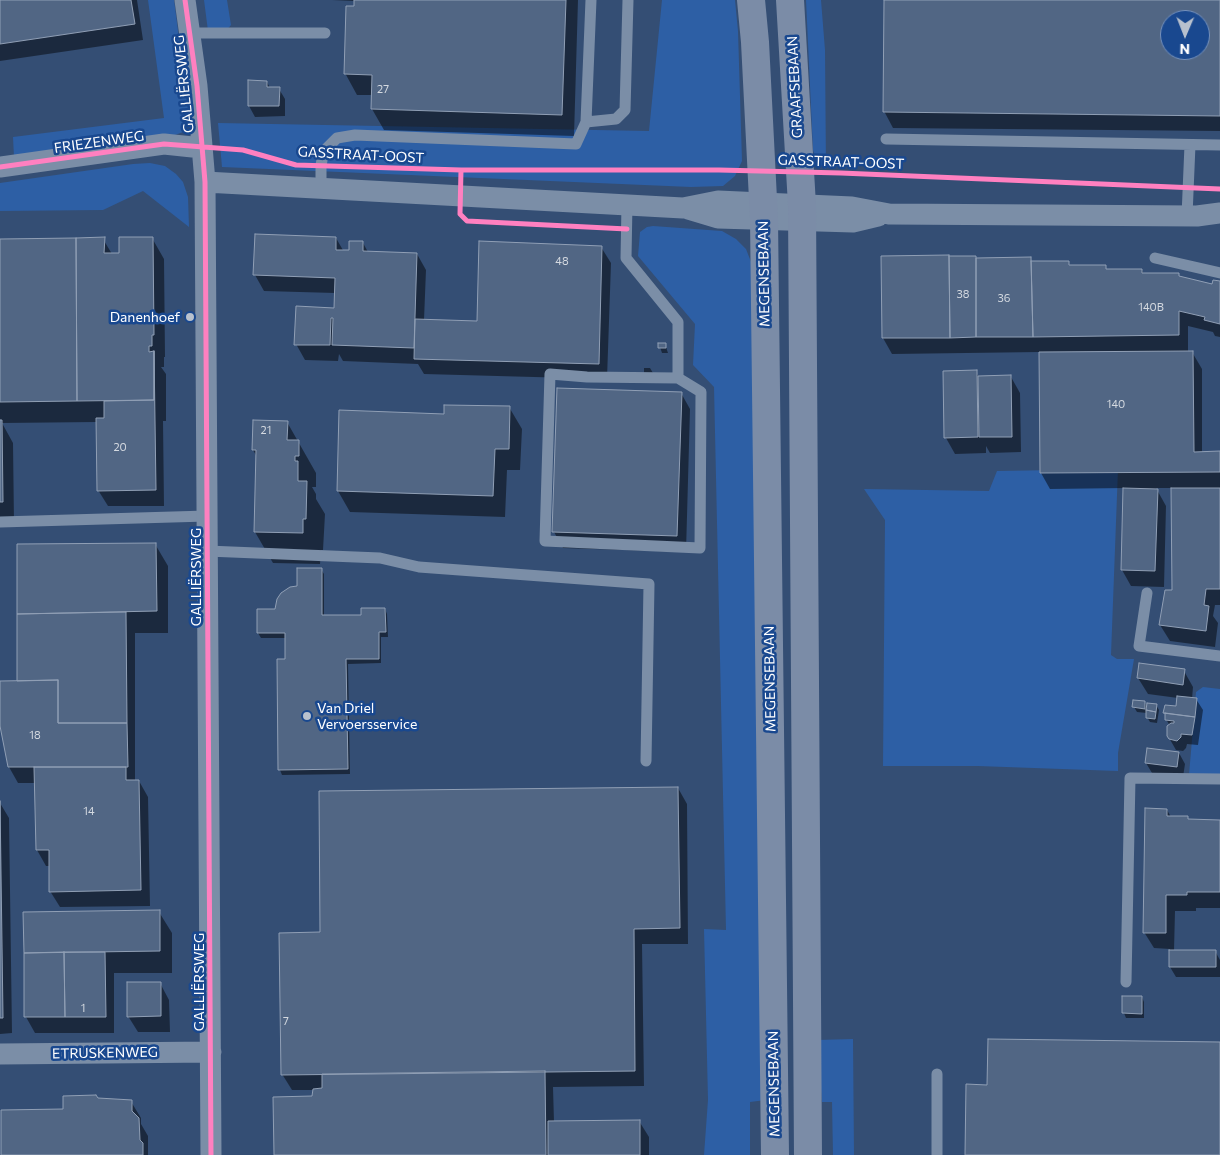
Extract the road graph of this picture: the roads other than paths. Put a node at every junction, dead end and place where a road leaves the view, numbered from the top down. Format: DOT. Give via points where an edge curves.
graph roads {
  1 [pos="185,0"];
  2 [pos="591,0"];
  3 [pos="628,0"];
  4 [pos="751,0"];
  5 [pos="790,0"];
  6 [pos="190,33"];
  7 [pos="325,33"];
  8 [pos="586,122"];
  9 [pos="886,139"];
  10 [pos="1190,145"];
  11 [pos="1220,146"];
  12 [pos="202,148"];
  13 [pos="0,167"];
  14 [pos="205,182"];
  15 [pos="321,188"];
  16 [pos="627,204"];
  17 [pos="763,211"];
  18 [pos="802,213"];
  19 [pos="1220,214"];
  20 [pos="1192,216"];
  21 [pos="1220,222"];
  22 [pos="1155,258"];
  23 [pos="1220,273"];
  24 [pos="678,378"];
  25 [pos="207,516"];
  26 [pos="0,522"];
  27 [pos="207,551"];
  28 [pos="1147,593"];
  29 [pos="1220,656"];
  30 [pos="646,761"];
  31 [pos="1220,779"];
  32 [pos="1126,982"];
  33 [pos="211,1052"];
  34 [pos="0,1054"];
  35 [pos="938,1074"];
  36 [pos="211,1155"];
  37 [pos="775,1155"];
  38 [pos="808,1155"];
  39 [pos="937,1155"];
  1 -- 6 [label="street, GALLIËRSWEG"];
  2 -- 8 [label="lane"];
  3 -- 8 [label="lane" via="625,110 616,118"];
  4 -- 17 [label="main road"];
  5 -- 18 [label="main road, GRAAFSEBAAN"];
  6 -- 7 [label="lane"];
  6 -- 12 [label="street, GALLIËRSWEG"];
  8 -- 15 [label="lane" via="576,144 355,135 337,138 324,151"];
  9 -- 10 [label="lane"];
  10 -- 11 [label="lane"];
  10 -- 20 [label="lane"];
  12 -- 13 [label="street, FRIEZENWEG" via="164,144"];
  12 -- 14 [label="street, GALLIËRSWEG"];
  14 -- 15 [label="street"];
  14 -- 25 [label="street, GALLIËRSWEG"];
  15 -- 16 [label="street"];
  16 -- 17 [label="street" via="683,208 718,218"];
  16 -- 24 [label="lane" via="626,258 678,322"];
  17 -- 18 [label="street"];
  17 -- 37 [label="main road, MEGENSEBAAN"];
  18 -- 20 [label="street" via="852,207 889,214"];
  18 -- 38 [label="main road"];
  19 -- 20 [label="street"];
  20 -- 21 [label="street"];
  22 -- 23 [label="lane"];
  24 -- 24 [label="lane" via="701,392 700,548 545,541 550,374"];
  25 -- 26 [label="lane"];
  25 -- 27 [label="street, GALLIËRSWEG"];
  27 -- 30 [label="lane" via="380,558 419,567 649,584"];
  27 -- 33 [label="street, GALLIËRSWEG"];
  28 -- 29 [label="lane" via="1139,646"];
  31 -- 32 [label="lane" via="1130,778"];
  33 -- 34 [label="street, ETRUSKENWEG"];
  33 -- 36 [label="street, GALLIËRSWEG"];
  35 -- 39 [label="lane"];
}
